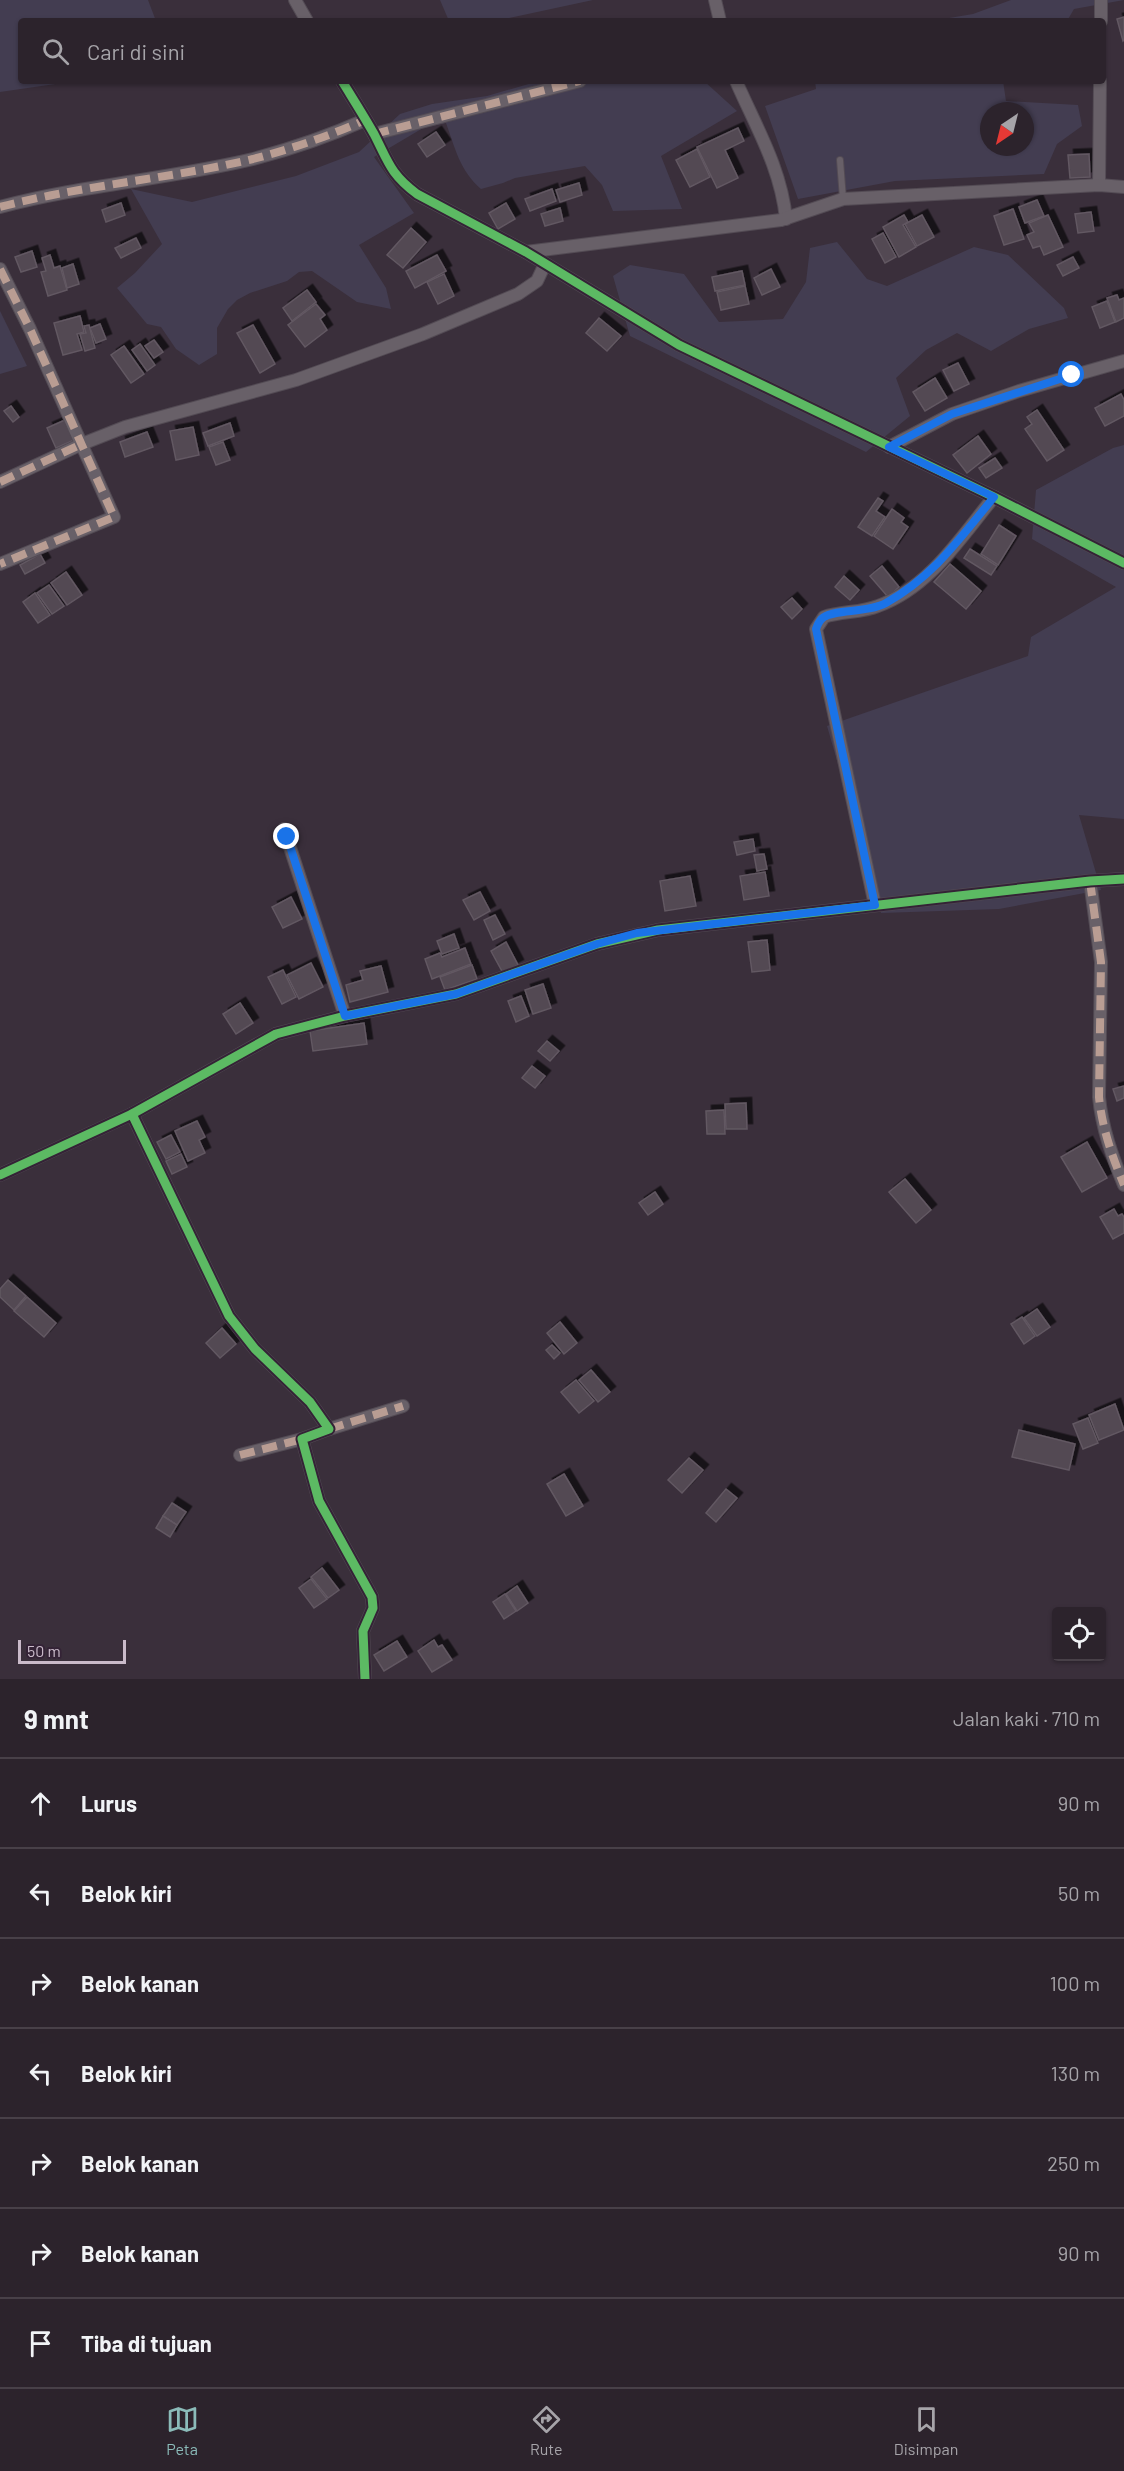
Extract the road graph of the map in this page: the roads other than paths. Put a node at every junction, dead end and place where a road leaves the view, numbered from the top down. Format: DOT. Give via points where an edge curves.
graph roads {
  1 [pos="295,0"];
  2 [pos="715,0"];
  3 [pos="1101,0"];
  4 [pos="305,18"];
  5 [pos="719,18"];
  6 [pos="1101,18"];
  7 [pos="344,84"];
  8 [pos="568,84"];
  9 [pos="737,84"];
  10 [pos="1100,84"];
  11 [pos="365,120"];
  12 [pos="374,134"];
  13 [pos="840,160"];
  14 [pos="1099,185"];
  15 [pos="1124,187"];
  16 [pos="843,199"];
  17 [pos="0,207"];
  18 [pos="786,219"];
  19 [pos="526,252"];
  20 [pos="545,264"];
  21 [pos="0,269"];
  22 [pos="1124,361"];
  23 [pos="82,444"];
  24 [pos="889,447"];
  25 [pos="0,482"];
  26 [pos="994,497"];
  27 [pos="1124,563"];
  28 [pos="0,564"];
  29 [pos="284,828"];
  30 [pos="1124,879"];
  31 [pos="1090,881"];
  32 [pos="875,905"];
  33 [pos="345,1016"];
  34 [pos="132,1114"];
  35 [pos="0,1175"];
  36 [pos="1124,1185"];
  37 [pos="403,1406"];
  38 [pos="329,1429"];
  39 [pos="302,1439"];
  40 [pos="240,1455"];
  41 [pos="365,1679"];
  1 -- 4 [label="street"];
  2 -- 5 [label="street"];
  3 -- 6 [label="street"];
  7 -- 11 [label="street"];
  8 -- 12 [label="street"];
  9 -- 18 [label="street" via="773,159"];
  10 -- 14 [label="street"];
  11 -- 12 [label="street"];
  11 -- 17 [label="street" via="254,158 41,196"];
  12 -- 19 [label="street" via="388,166 402,183"];
  13 -- 16 [label="lane"];
  14 -- 15 [label="street"];
  14 -- 16 [label="street"];
  16 -- 18 [label="street"];
  18 -- 19 [label="street"];
  19 -- 20 [label="street"];
  20 -- 23 [label="street" via="537,281 518,294 423,334 296,380 125,427"];
  20 -- 24 [label="street" via="679,345"];
  21 -- 23 [label="street"];
  22 -- 24 [label="street" via="952,414"];
  23 -- 25 [label="street"];
  23 -- 28 [label="street" via="114,517"];
  24 -- 26 [label="street"];
  26 -- 27 [label="street"];
  26 -- 32 [label="street" via="937,566 919,581 881,605 824,617 816,629"];
  29 -- 33 [label="street"];
  30 -- 31 [label="street"];
  31 -- 32 [label="street"];
  31 -- 36 [label="street" via="1101,962 1100,1113"];
  32 -- 33 [label="street" via="637,933 456,994"];
  33 -- 34 [label="street" via="264,1039"];
  34 -- 35 [label="street"];
  34 -- 38 [label="street" via="229,1316 255,1349 310,1401"];
  37 -- 38 [label="street"];
  38 -- 39 [label="street"];
  39 -- 40 [label="street"];
  39 -- 41 [label="street" via="320,1501 372,1597 373,1608 363,1631"];
}
